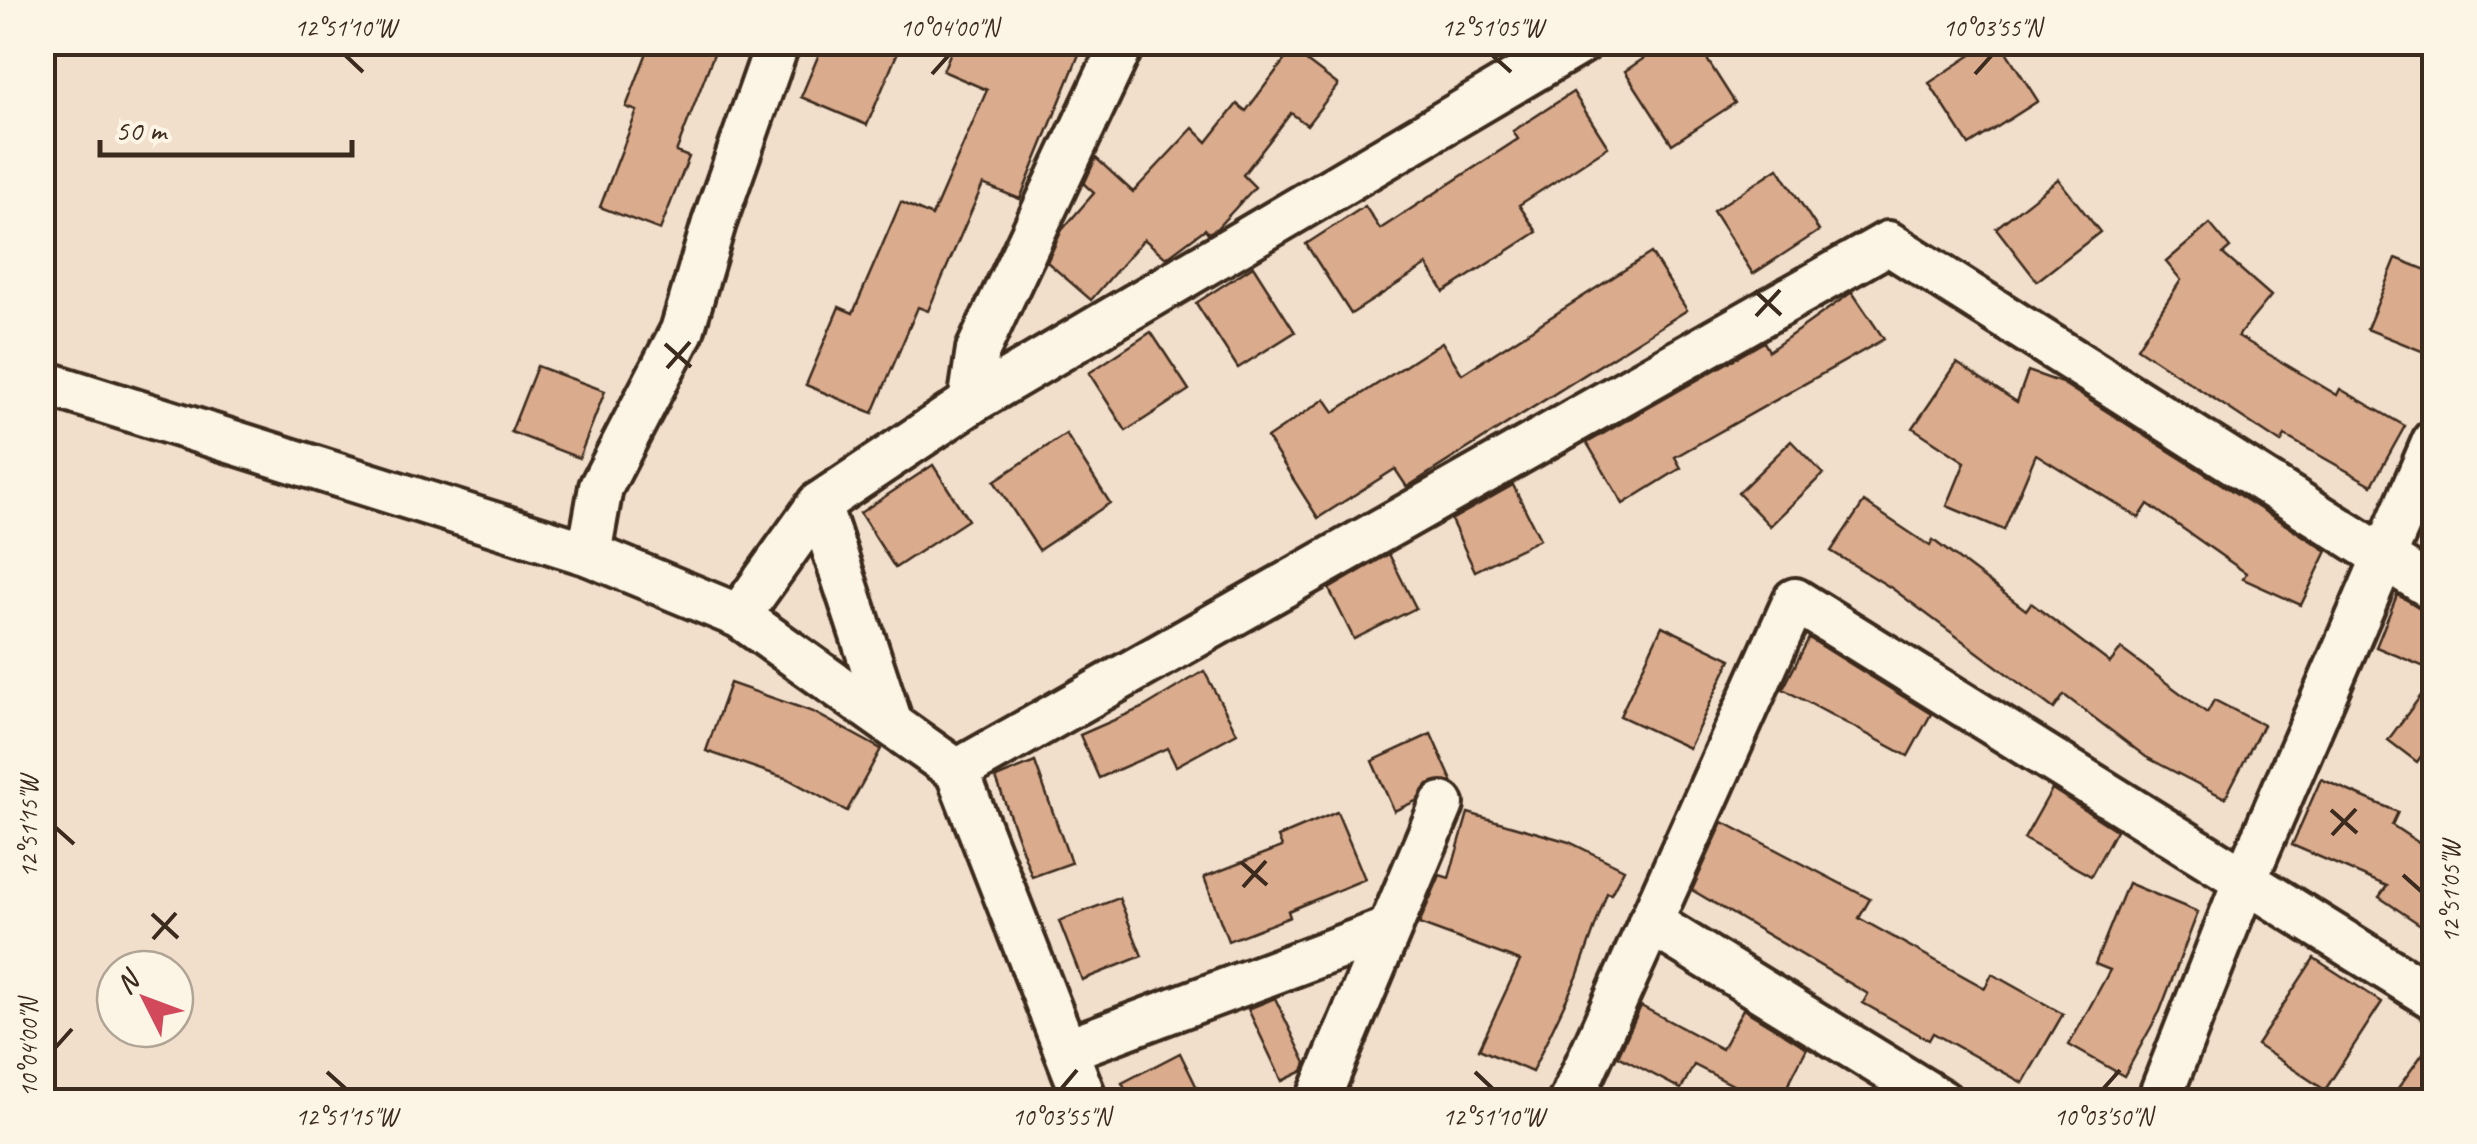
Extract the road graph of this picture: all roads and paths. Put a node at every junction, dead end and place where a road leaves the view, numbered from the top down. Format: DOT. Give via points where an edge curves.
graph roads {
  1 [pos="778,42"];
  2 [pos="1123,42"];
  3 [pos="1581,42"];
  4 [pos="42,382"];
  5 [pos="970,403"];
  6 [pos="2434,441"];
  7 [pos="819,504"];
  8 [pos="589,554"];
  9 [pos="2384,558"];
  10 [pos="2434,588"];
  11 [pos="740,616"];
  12 [pos="891,723"];
  13 [pos="957,770"];
  14 [pos="1442,804"];
  15 [pos="2245,880"];
  16 [pos="1650,922"];
  17 [pos="1390,930"];
  18 [pos="2434,998"];
  19 [pos="1066,1050"];
  20 [pos="1086,1102"];
  21 [pos="1317,1102"];
  22 [pos="1570,1102"];
  23 [pos="1942,1102"];
  24 [pos="2158,1102"];
  1 -- 8 [label="street" via="682,331 601,487"];
  2 -- 5 [label="street" via="978,350"];
  3 -- 5 [label="street"];
  4 -- 8 [label="street"];
  5 -- 7 [label="street"];
  6 -- 9 [label="street"];
  7 -- 11 [label="street"];
  7 -- 12 [label="street"];
  8 -- 11 [label="street"];
  9 -- 10 [label="street"];
  9 -- 13 [label="street" via="1888,243"];
  9 -- 15 [label="street"];
  11 -- 12 [label="street"];
  12 -- 13 [label="street"];
  13 -- 19 [label="street"];
  14 -- 17 [label="street"];
  15 -- 16 [label="street" via="1795,600"];
  15 -- 18 [label="street"];
  15 -- 24 [label="street"];
  16 -- 22 [label="street"];
  16 -- 23 [label="street"];
  17 -- 19 [label="street"];
  17 -- 21 [label="street"];
  19 -- 20 [label="street"];
}
